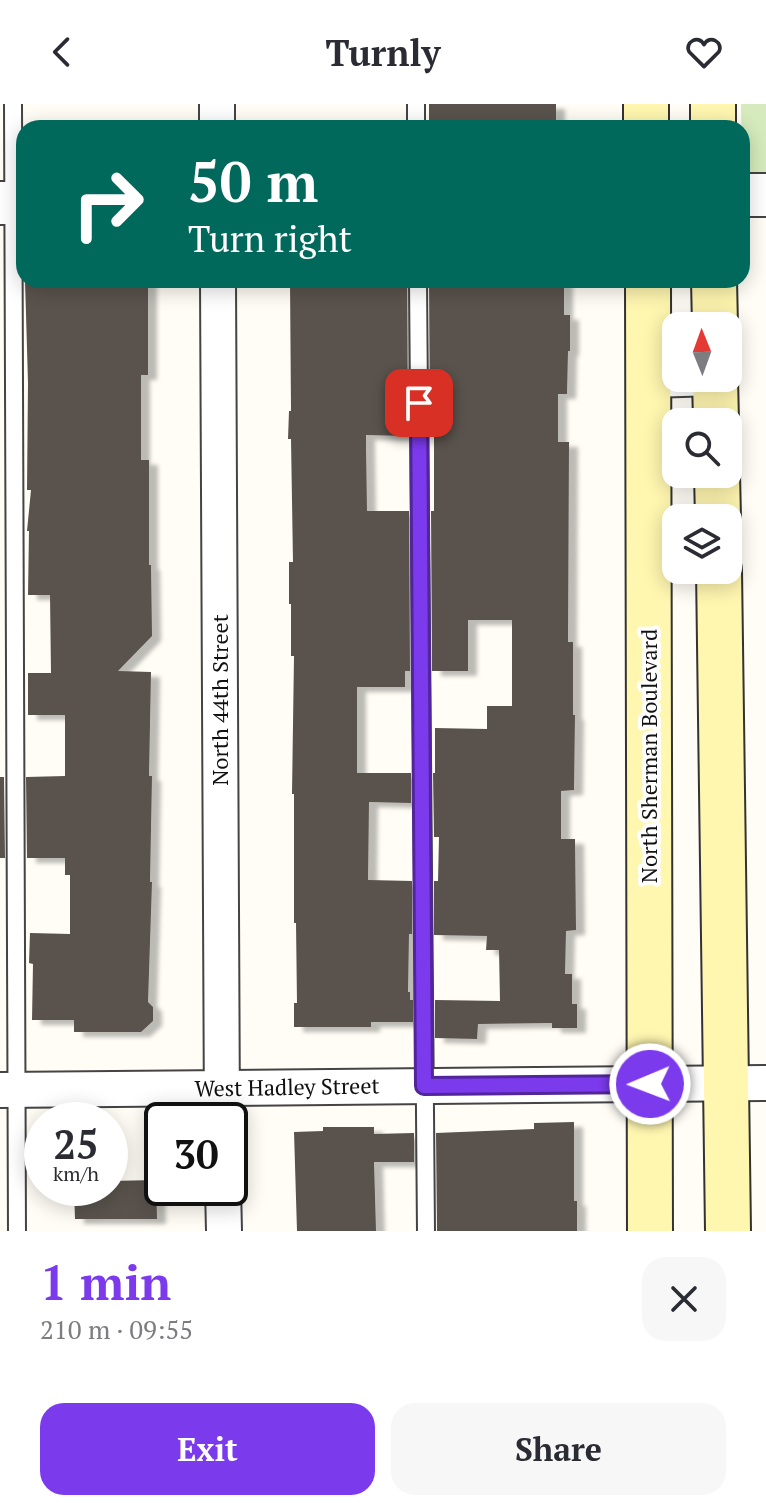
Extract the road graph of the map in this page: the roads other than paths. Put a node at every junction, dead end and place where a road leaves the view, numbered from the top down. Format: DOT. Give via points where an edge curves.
graph roads {
  1 [pos="13,104"];
  2 [pos="13,203"];
  3 [pos="218,288"];
  4 [pos="418,288"];
  5 [pos="648,288"];
  6 [pos="714,288"];
  7 [pos="715,312"];
  8 [pos="648,389"];
  9 [pos="716,396"];
  10 [pos="720,584"];
  11 [pos="747,1083"];
  12 [pos="650,1084"];
  13 [pos="424,1086"];
  14 [pos="8,1090"];
  15 [pos="191,1102"];
  16 [pos="222,1102"];
  17 [pos="244,1102"];
  18 [pos="223,1206"];
  19 [pos="17,1231"];
  20 [pos="224,1231"];
  21 [pos="426,1231"];
  22 [pos="650,1231"];
  23 [pos="728,1231"];
  1 -- 2 [label="lane"];
  2 -- 14 [label="lane"];
  3 -- 16 [label="street, North 44th Street"];
  4 -- 13 [label="lane"];
  5 -- 8 [label="main road, North Sherman Boulevard"];
  6 -- 7 [label="main road"];
  8 -- 9 [label="lane"];
  8 -- 12 [label="main road, North Sherman Boulevard"];
  10 -- 11 [label="main road"];
  11 -- 12 [label="street, West Hadley Street"];
  11 -- 23 [label="main road"];
  12 -- 13 [label="street, West Hadley Street"];
  12 -- 22 [label="main road, North Sherman Boulevard"];
  13 -- 17 [label="street, West Hadley Street"];
  13 -- 21 [label="lane"];
  14 -- 15 [label="street, West Hadley Street"];
  14 -- 19 [label="lane"];
  18 -- 20 [label="street"];
}
